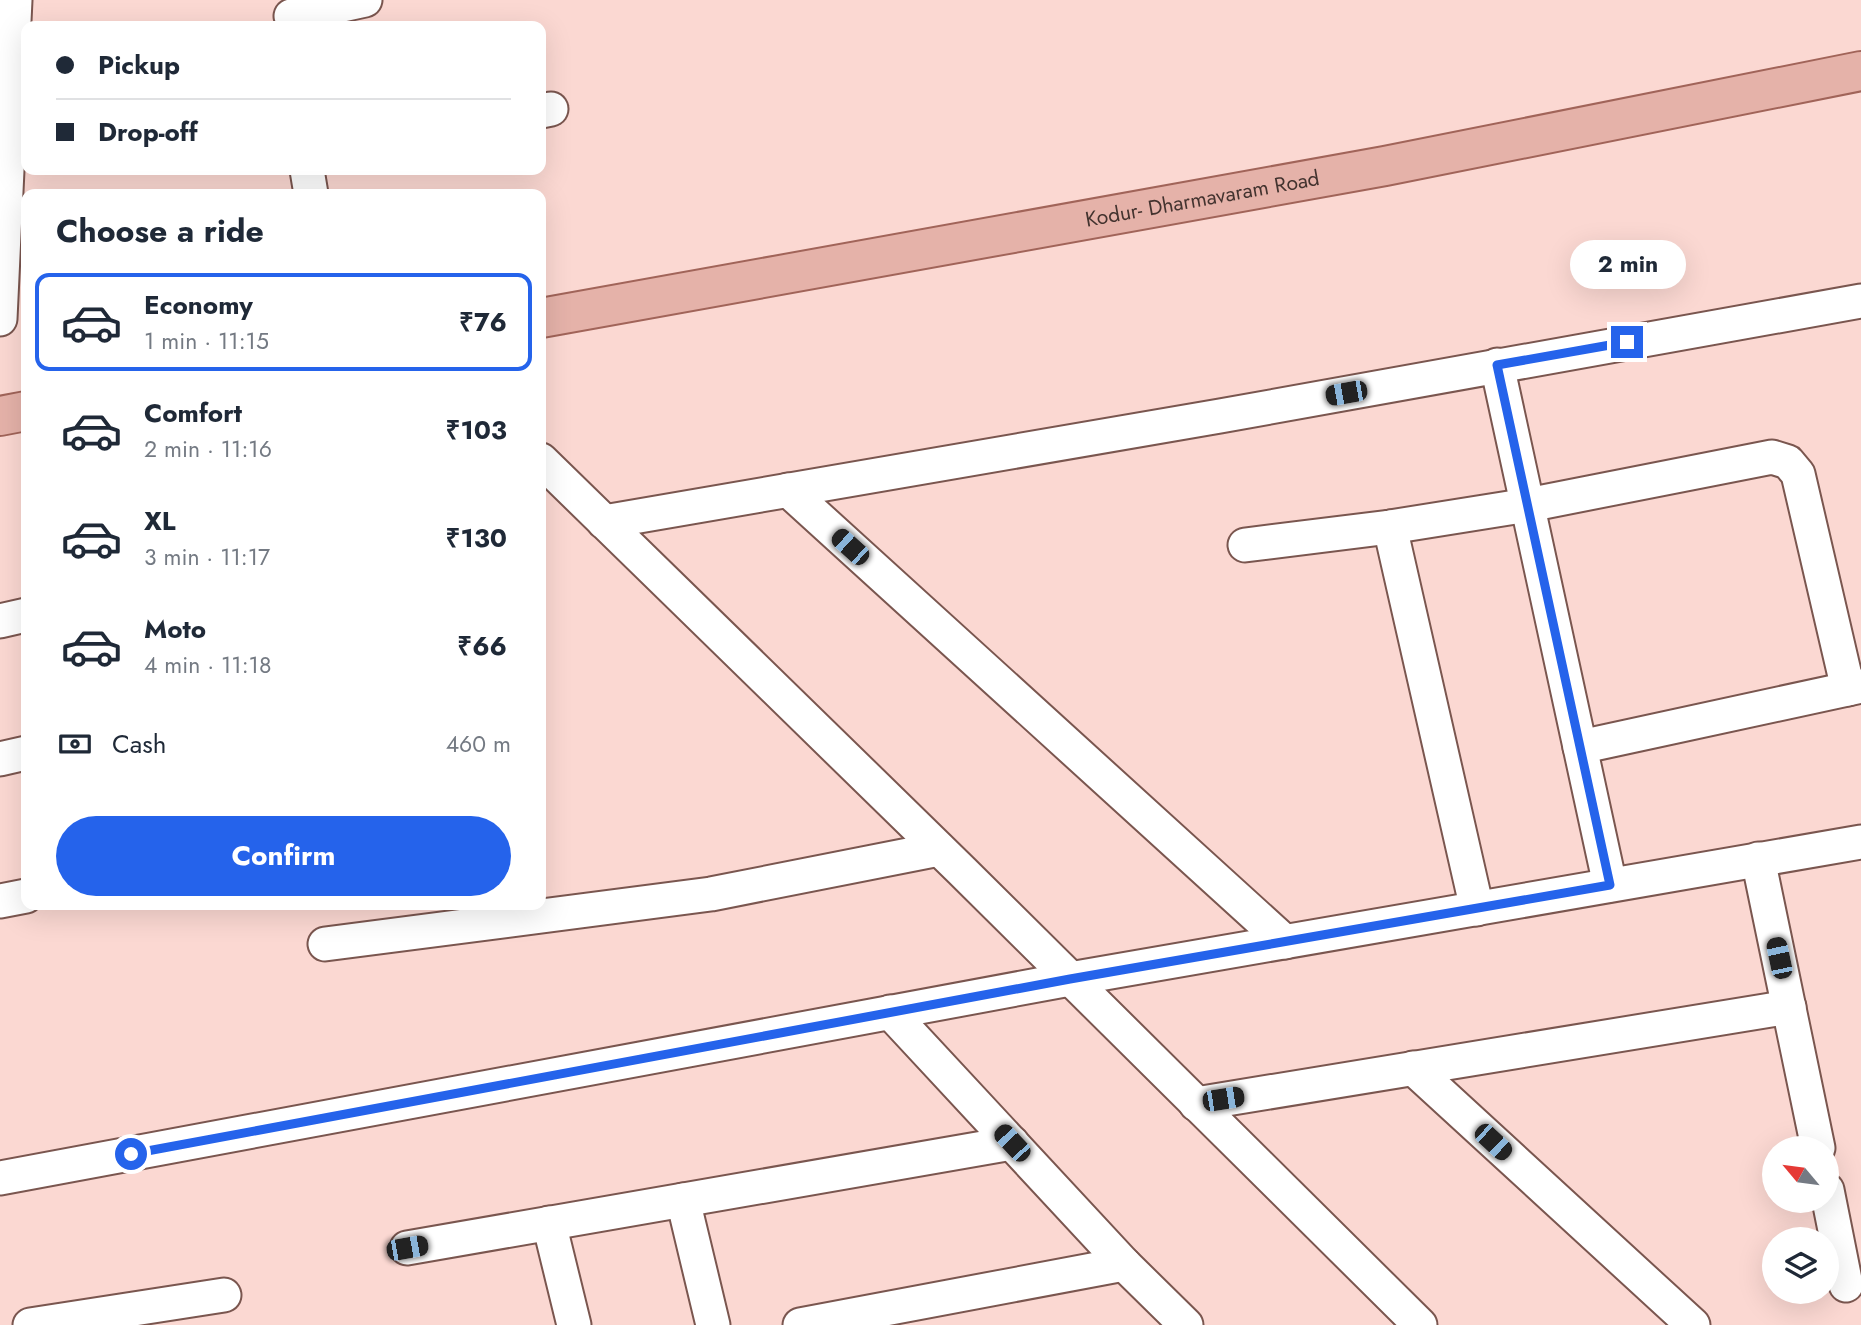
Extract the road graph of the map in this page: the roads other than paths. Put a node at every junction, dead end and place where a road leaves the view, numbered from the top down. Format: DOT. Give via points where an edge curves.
graph roads {
  1 [pos="15,0"];
  2 [pos="365,0"];
  3 [pos="291,14"];
  4 [pos="1861,71"];
  5 [pos="2,234"];
  6 [pos="1861,301"];
  7 [pos="546,317"];
  8 [pos="0,319"];
  9 [pos="1497,365"];
  10 [pos="21,412"];
  11 [pos="0,416"];
  12 [pos="546,465"];
  13 [pos="788,490"];
  14 [pos="1528,505"];
  15 [pos="604,522"];
  16 [pos="1390,527"];
  17 [pos="1245,545"];
  18 [pos="21,616"];
  19 [pos="0,621"];
  20 [pos="1855,688"];
  21 [pos="1580,747"];
  22 [pos="21,754"];
  23 [pos="0,759"];
  24 [pos="1861,842"];
  25 [pos="939,849"];
  26 [pos="1758,859"];
  27 [pos="1610,885"];
  28 [pos="21,897"];
  29 [pos="0,901"];
  30 [pos="546,908"];
  31 [pos="1477,909"];
  32 [pos="526,910"];
  33 [pos="433,918"];
  34 [pos="1285,942"];
  35 [pos="326,944"];
  36 [pos="1070,979"];
  37 [pos="1789,1007"];
  38 [pos="890,1012"];
  39 [pos="1413,1068"];
  40 [pos="1196,1104"];
  41 [pos="1816,1136"];
  42 [pos="1012,1143"];
  43 [pos="0,1178"];
  44 [pos="682,1200"];
  45 [pos="1832,1213"];
  46 [pos="549,1223"];
  47 [pos="407,1248"];
  48 [pos="1124,1264"];
  49 [pos="1846,1285"];
  50 [pos="224,1294"];
  51 [pos="862,1319"];
  52 [pos="30,1325"];
  53 [pos="574,1325"];
  54 [pos="713,1325"];
  55 [pos="800,1325"];
  56 [pos="1186,1325"];
  57 [pos="1420,1325"];
  58 [pos="1693,1325"];
  1 -- 5 [label="street"];
  2 -- 3 [label="street"];
  4 -- 7 [label="main road, Kodur- Dharmavaram Road" via="1385,166"];
  5 -- 8 [label="street"];
  6 -- 9 [label="street"];
  9 -- 13 [label="street"];
  9 -- 14 [label="street"];
  10 -- 11 [label="main road"];
  12 -- 15 [label="street"];
  13 -- 15 [label="street"];
  13 -- 34 [label="street"];
  14 -- 16 [label="street"];
  14 -- 20 [label="street" via="1772,457 1787,462 1798,474"];
  14 -- 21 [label="street"];
  15 -- 25 [label="street"];
  16 -- 17 [label="street"];
  16 -- 31 [label="street"];
  18 -- 19 [label="street"];
  20 -- 21 [label="street"];
  21 -- 27 [label="street"];
  22 -- 23 [label="street"];
  24 -- 26 [label="street"];
  25 -- 30 [label="street" via="711,894"];
  25 -- 36 [label="street"];
  26 -- 27 [label="street"];
  26 -- 37 [label="street"];
  27 -- 31 [label="street"];
  28 -- 29 [label="street"];
  31 -- 34 [label="street"];
  32 -- 33 [label="street"];
  33 -- 35 [label="street"];
  34 -- 36 [label="street"];
  36 -- 38 [label="street"];
  36 -- 40 [label="street"];
  37 -- 39 [label="street"];
  37 -- 41 [label="street"];
  38 -- 42 [label="street"];
  38 -- 43 [label="street"];
  39 -- 40 [label="street"];
  39 -- 58 [label="street"];
  40 -- 57 [label="street"];
  42 -- 44 [label="street"];
  42 -- 48 [label="street"];
  44 -- 46 [label="street"];
  44 -- 54 [label="street"];
  45 -- 49 [label="street"];
  46 -- 47 [label="street"];
  46 -- 53 [label="street"];
  48 -- 51 [label="street"];
  48 -- 56 [label="street"];
  50 -- 52 [label="street"];
  51 -- 55 [label="street"];
}
